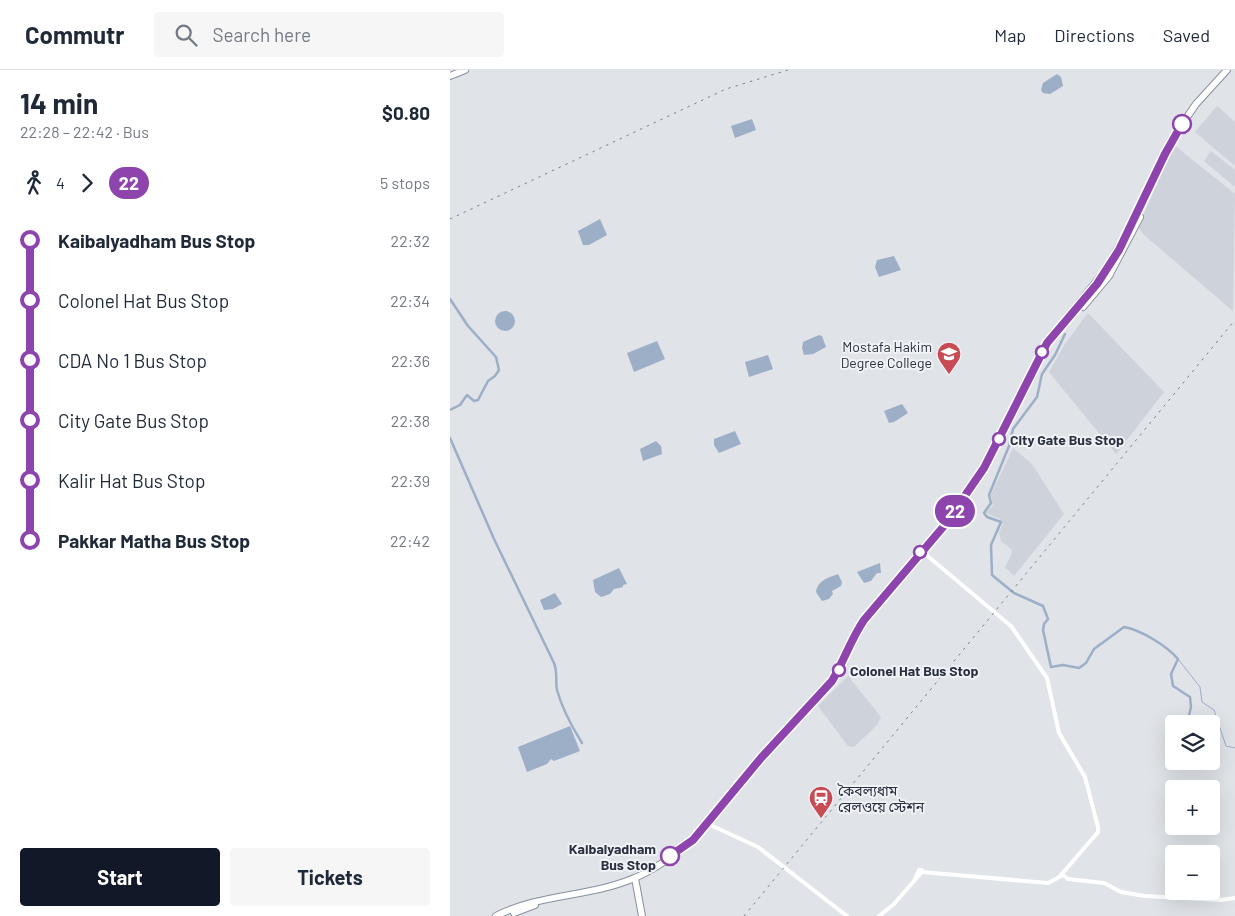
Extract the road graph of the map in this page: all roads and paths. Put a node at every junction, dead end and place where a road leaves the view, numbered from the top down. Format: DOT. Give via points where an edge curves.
graph roads {
  1 [pos="464,70"];
  2 [pos="1227,70"];
  3 [pos="1232,70"];
  4 [pos="450,76"];
  5 [pos="972,486"];
  6 [pos="924,553"];
  7 [pos="707,825"];
  8 [pos="1061,875"];
  9 [pos="635,880"];
  10 [pos="1235,898"];
  11 [pos="496,916"];
  12 [pos="506,916"];
  13 [pos="642,916"];
  14 [pos="847,916"];
  15 [pos="879,916"];
  1 -- 4 [label="highway"];
  2 -- 5 [label="highway" via="1196,104 1172,139 1119,250 1097,284 1047,343 992,455"];
  3 -- 5 [label="highway" via="1175,140 1109,276 1041,360 989,465"];
  5 -- 6 [label="highway" via="945,528"];
  5 -- 7 [label="highway" via="944,526 864,620 832,681"];
  6 -- 7 [label="highway" via="868,620 834,683"];
  6 -- 8 [label="street" via="1011,626 1048,682 1060,733 1085,777 1099,830"];
  7 -- 9 [label="highway" via="692,841"];
  7 -- 14 [label="street" via="750,842"];
  8 -- 10 [label="street" via="1068,879 1104,883 1121,892 1145,896"];
  8 -- 15 [label="street" via="1048,883 919,870 914,881"];
  9 -- 11 [label="highway" via="522,904"];
  9 -- 12 [label="highway" via="608,891 534,905"];
  9 -- 13 [label="highway"];
}
